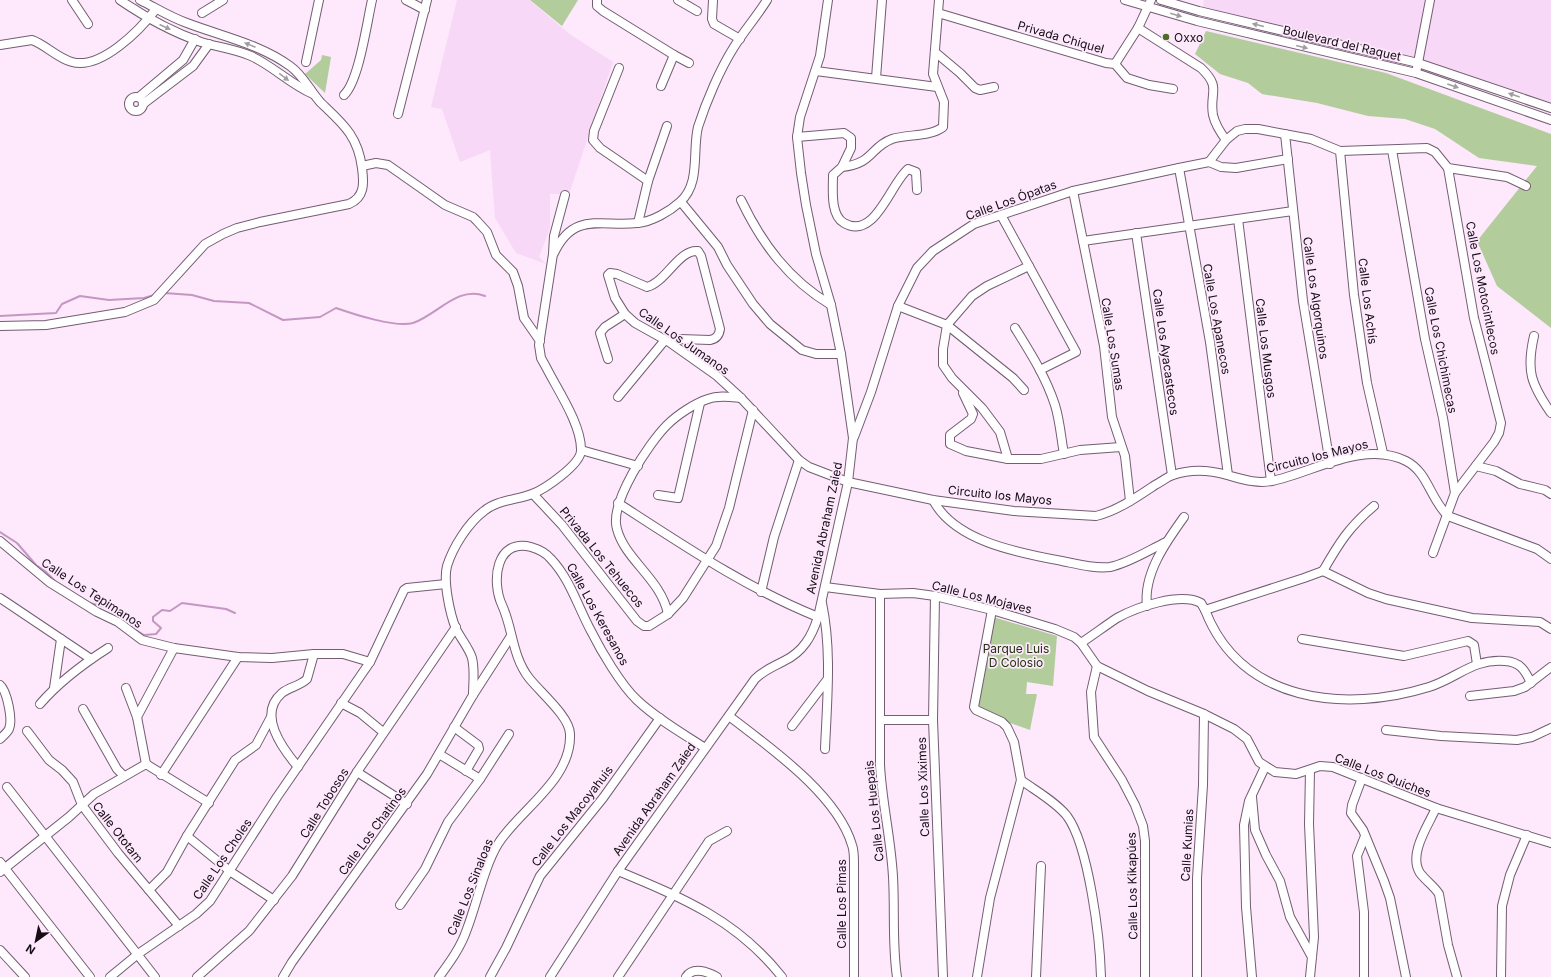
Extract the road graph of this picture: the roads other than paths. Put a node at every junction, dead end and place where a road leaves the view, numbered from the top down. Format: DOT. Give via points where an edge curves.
graph roads {
  1 [pos="72,0"];
  2 [pos="120,0"];
  3 [pos="142,0"];
  4 [pos="223,0"];
  5 [pos="319,0"];
  6 [pos="372,0"];
  7 [pos="406,0"];
  8 [pos="427,0"];
  9 [pos="678,0"];
  10 [pos="712,0"];
  11 [pos="767,0"];
  12 [pos="828,0"];
  13 [pos="882,0"];
  14 [pos="938,0"];
  15 [pos="1125,0"];
  16 [pos="1160,0"];
  17 [pos="1430,0"];
  18 [pos="598,4"];
  19 [pos="1150,4"];
  20 [pos="156,9"];
  21 [pos="425,10"];
  22 [pos="136,11"];
  23 [pos="697,11"];
  24 [pos="1199,12"];
  25 [pos="202,13"];
  26 [pos="938,13"];
  27 [pos="148,18"];
  28 [pos="1197,21"];
  29 [pos="88,24"];
  30 [pos="1138,28"];
  31 [pos="195,39"];
  32 [pos="740,39"];
  33 [pos="209,44"];
  34 [pos="0,45"];
  35 [pos="935,52"];
  36 [pos="674,55"];
  37 [pos="306,62"];
  38 [pos="689,63"];
  39 [pos="1418,63"];
  40 [pos="1115,64"];
  41 [pos="619,68"];
  42 [pos="816,71"];
  43 [pos="1416,73"];
  44 [pos="876,78"];
  45 [pos="661,86"];
  46 [pos="937,87"];
  47 [pos="994,87"];
  48 [pos="1173,89"];
  49 [pos="313,94"];
  50 [pos="344,95"];
  51 [pos="1548,107"];
  52 [pos="398,114"];
  53 [pos="1543,117"];
  54 [pos="1551,120"];
  55 [pos="667,126"];
  56 [pos="1285,134"];
  57 [pos="797,137"];
  58 [pos="1226,140"];
  59 [pos="1392,150"];
  60 [pos="1340,151"];
  61 [pos="1288,159"];
  62 [pos="1209,162"];
  63 [pos="362,166"];
  64 [pos="842,167"];
  65 [pos="1179,168"];
  66 [pos="1448,168"];
  67 [pos="648,181"];
  68 [pos="1526,186"];
  69 [pos="917,190"];
  70 [pos="1073,191"];
  71 [pos="565,195"];
  72 [pos="741,200"];
  73 [pos="681,202"];
  74 [pos="1293,211"];
  75 [pos="1001,215"];
  76 [pos="1238,219"];
  77 [pos="638,223"];
  78 [pos="1188,226"];
  79 [pos="1136,233"];
  80 [pos="1083,241"];
  81 [pos="553,254"];
  82 [pos="1029,266"];
  83 [pos="831,305"];
  84 [pos="898,306"];
  85 [pos="625,314"];
  86 [pos="947,325"];
  87 [pos="0,326"];
  88 [pos="1015,328"];
  89 [pos="1534,336"];
  90 [pos="540,340"];
  91 [pos="667,341"];
  92 [pos="841,354"];
  93 [pos="608,359"];
  94 [pos="1040,370"];
  95 [pos="957,384"];
  96 [pos="1024,390"];
  97 [pos="618,396"];
  98 [pos="741,398"];
  99 [pos="700,403"];
  100 [pos="753,410"];
  101 [pos="1551,413"];
  102 [pos="854,438"];
  103 [pos="1121,447"];
  104 [pos="581,450"];
  105 [pos="1383,453"];
  106 [pos="1064,454"];
  107 [pos="1008,459"];
  108 [pos="799,460"];
  109 [pos="1330,464"];
  110 [pos="638,466"];
  111 [pos="1476,466"];
  112 [pos="1172,475"];
  113 [pos="1228,475"];
  114 [pos="1271,481"];
  115 [pos="848,482"];
  116 [pos="1455,493"];
  117 [pos="533,494"];
  118 [pos="1551,494"];
  119 [pos="658,495"];
  120 [pos="933,500"];
  121 [pos="1130,501"];
  122 [pos="618,503"];
  123 [pos="1374,506"];
  124 [pos="1448,516"];
  125 [pos="1184,517"];
  126 [pos="0,542"];
  127 [pos="1166,542"];
  128 [pos="1433,553"];
  129 [pos="1551,559"];
  130 [pos="708,560"];
  131 [pos="1323,570"];
  132 [pos="497,580"];
  133 [pos="446,584"];
  134 [pos="825,587"];
  135 [pos="761,592"];
  136 [pos="880,594"];
  137 [pos="935,596"];
  138 [pos="822,600"];
  139 [pos="2,601"];
  140 [pos="1147,606"];
  141 [pos="992,610"];
  142 [pos="1205,610"];
  143 [pos="668,614"];
  144 [pos="818,617"];
  145 [pos="456,627"];
  146 [pos="1551,629"];
  147 [pos="511,636"];
  148 [pos="61,639"];
  149 [pos="1302,639"];
  150 [pos="1081,643"];
  151 [pos="108,648"];
  152 [pos="174,648"];
  153 [pos="314,654"];
  154 [pos="238,657"];
  155 [pos="91,659"];
  156 [pos="370,662"];
  157 [pos="1477,664"];
  158 [pos="1097,666"];
  159 [pos="1551,667"];
  160 [pos="827,680"];
  161 [pos="1531,683"];
  162 [pos="1,687"];
  163 [pos="54,688"];
  164 [pos="126,688"];
  165 [pos="473,695"];
  166 [pos="1470,696"];
  167 [pos="341,703"];
  168 [pos="40,704"];
  169 [pos="83,709"];
  170 [pos="1204,714"];
  171 [pos="728,716"];
  172 [pos="271,717"];
  173 [pos="137,718"];
  174 [pos="660,718"];
  175 [pos="881,720"];
  176 [pos="933,720"];
  177 [pos="792,726"];
  178 [pos="454,727"];
  179 [pos="1551,728"];
  180 [pos="1386,730"];
  181 [pos="27,731"];
  182 [pos="383,732"];
  183 [pos="509,734"];
  184 [pos="0,739"];
  185 [pos="705,748"];
  186 [pos="824,749"];
  187 [pos="439,754"];
  188 [pos="146,764"];
  189 [pos="298,767"];
  190 [pos="1265,767"];
  191 [pos="1310,770"];
  192 [pos="466,771"];
  193 [pos="357,772"];
  194 [pos="161,775"];
  195 [pos="124,776"];
  196 [pos="1362,778"];
  197 [pos="480,779"];
  198 [pos="1021,780"];
  199 [pos="7,787"];
  200 [pos="1252,794"];
  201 [pos="209,803"];
  202 [pos="407,804"];
  203 [pos="82,805"];
  204 [pos="1436,808"];
  205 [pos="727,831"];
  206 [pos="46,835"];
  207 [pos="187,836"];
  208 [pos="1365,836"];
  209 [pos="1527,836"];
  210 [pos="1551,843"];
  211 [pos="1041,866"];
  212 [pos="1,867"];
  213 [pos="618,871"];
  214 [pos="231,872"];
  215 [pos="149,890"];
  216 [pos="673,893"];
  217 [pos="274,900"];
  218 [pos="400,906"];
  219 [pos="179,926"];
  220 [pos="0,950"];
  221 [pos="138,954"];
  222 [pos="1312,957"];
  223 [pos="24,977"];
  224 [pos="90,977"];
  225 [pos="110,977"];
  226 [pos="155,977"];
  227 [pos="197,977"];
  228 [pos="283,977"];
  229 [pos="440,977"];
  230 [pos="490,977"];
  231 [pos="550,977"];
  232 [pos="618,977"];
  233 [pos="686,977"];
  234 [pos="717,977"];
  235 [pos="782,977"];
  236 [pos="854,977"];
  237 [pos="897,977"];
  238 [pos="943,977"];
  239 [pos="977,977"];
  240 [pos="1036,977"];
  241 [pos="1101,977"];
  242 [pos="1145,977"];
  243 [pos="1197,977"];
  244 [pos="1252,977"];
  245 [pos="1310,977"];
  246 [pos="1364,977"];
  247 [pos="1406,977"];
  248 [pos="1457,977"];
  249 [pos="1501,977"];
  1 -- 29 [label="street"];
  2 -- 22 [label="street"];
  3 -- 20 [label="street"];
  3 -- 22 [label="street"];
  4 -- 25 [label="street"];
  5 -- 37 [label="street"];
  6 -- 50 [label="street" via="356,72 352,85"];
  7 -- 21 [label="street"];
  8 -- 21 [label="street"];
  9 -- 23 [label="street"];
  10 -- 32 [label="street" via="714,24"];
  11 -- 32 [label="street"];
  12 -- 42 [label="street, Avenida Abraham Zaied"];
  13 -- 44 [label="street"];
  14 -- 26 [label="street"];
  15 -- 19 [label="street, Boulevard del Raquet"];
  16 -- 24 [label="street, Boulevard del Raquet"];
  17 -- 39 [label="street"];
  18 -- 36 [label="street"];
  19 -- 28 [label="street, Boulevard del Raquet, one-way"];
  19 -- 30 [label="street"];
  20 -- 27 [label="street"];
  49 -- 20 [label="street, one-way" via="306,80 265,51 185,23"];
  21 -- 52 [label="street"];
  22 -- 27 [label="street"];
  24 -- 28 [label="street"];
  39 -- 24 [label="street, Boulevard del Raquet, one-way"];
  26 -- 35 [label="street"];
  26 -- 40 [label="street, Privada Chiquel"];
  27 -- 31 [label="street, one-way"];
  27 -- 34 [label="street" via="135,33 114,49 87,63 65,60 32,40"];
  28 -- 43 [label="street, Boulevard del Raquet, one-way"];
  30 -- 40 [label="street"];
  30 -- 58 [label="street" via="1210,76 1214,84 1213,114"];
  31 -- 33 [label="street"];
  31 -- 33 [label="street" via="183,60 141,101 193,66"];
  32 -- 73 [label="street" via="722,70 702,117 691,186"];
  33 -- 49 [label="street, one-way" via="250,56"];
  35 -- 46 [label="street" via="933,74"];
  35 -- 47 [label="street" via="975,88 980,90"];
  36 -- 38 [label="street"];
  36 -- 45 [label="street"];
  39 -- 43 [label="street"];
  51 -- 39 [label="street, Boulevard del Raquet, one-way"];
  40 -- 48 [label="street, Privada Chiquel" via="1127,78"];
  41 -- 67 [label="street" via="594,131 593,140 600,148"];
  42 -- 44 [label="street"];
  42 -- 57 [label="street, Avenida Abraham Zaied" via="802,110"];
  43 -- 53 [label="street, Boulevard del Raquet, one-way"];
  44 -- 46 [label="street"];
  46 -- 64 [label="street" via="944,102 943,127 934,132 893,139 861,163"];
  49 -- 63 [label="street" via="352,135"];
  51 -- 53 [label="street"];
  53 -- 54 [label="street, Boulevard del Raquet"];
  55 -- 67 [label="street"];
  56 -- 58 [label="street" via="1258,128 1246,129 1237,131"];
  56 -- 60 [label="street" via="1311,139"];
  56 -- 61 [label="street, Calle Los Algorquinos"];
  57 -- 64 [label="street" via="840,133 848,135 852,143"];
  57 -- 83 [label="street, Avenida Abraham Zaied" via="806,205 816,254"];
  58 -- 62 [label="street"];
  59 -- 60 [label="street"];
  59 -- 66 [label="street" via="1427,148 1435,152"];
  59 -- 116 [label="street, Calle Los Chichimecas"];
  60 -- 105 [label="street, Calle Los Achís" via="1354,295 1367,383"];
  61 -- 62 [label="street, Calle Los Ópatas" via="1236,168 1221,167"];
  61 -- 74 [label="street, Calle Los Algorquinos"];
  62 -- 65 [label="street, Calle Los Ópatas"];
  63 -- 87 [label="street" via="362,192 355,201 237,228 223,234 205,244 154,300 142,306 109,316 46,325"];
  63 -- 90 [label="street" via="388,165 445,206 473,217 487,232 496,255 513,272 524,318"];
  64 -- 69 [label="street" via="833,175 833,198 840,221 846,225 866,225 874,219 908,170 916,172"];
  65 -- 70 [label="street, Calle Los Ópatas"];
  65 -- 78 [label="street, Calle Los Apanecos"];
  66 -- 68 [label="street" via="1507,177"];
  66 -- 111 [label="street, Calle Los Motocintlecos" via="1474,318 1501,423 1494,442"];
  67 -- 77 [label="street"];
  70 -- 75 [label="street, Calle Los Ópatas"];
  70 -- 80 [label="street, Calle Los Sumas"];
  71 -- 81 [label="street" via="554,236"];
  72 -- 83 [label="street" via="766,244 786,270 813,295"];
  73 -- 77 [label="street" via="653,219"];
  73 -- 92 [label="street" via="718,246 727,265 753,304 770,324 802,350 816,354"];
  74 -- 76 [label="street"];
  74 -- 109 [label="street, Calle Los Algorquinos" via="1303,301"];
  75 -- 82 [label="street"];
  75 -- 84 [label="street, Calle Los Ópatas" via="974,224 934,251 917,268"];
  76 -- 78 [label="street"];
  76 -- 114 [label="street, Calle Los Musgos"];
  77 -- 81 [label="street" via="588,223 578,226 565,235"];
  78 -- 79 [label="street"];
  78 -- 113 [label="street, Calle Los Apanecos" via="1210,342"];
  79 -- 80 [label="street"];
  79 -- 112 [label="street, Calle Los Ayacastecos"];
  80 -- 103 [label="street, Calle Los Sumas" via="1104,346 1110,408"];
  81 -- 90 [label="street"];
  82 -- 86 [label="street" via="972,296"];
  82 -- 94 [label="street" via="1076,352"];
  83 -- 92 [label="street, Avenida Abraham Zaied"];
  84 -- 86 [label="street"];
  84 -- 102 [label="street, Calle Los Ópatas" via="872,392"];
  85 -- 91 [label="street, Calle Los Jumanos" via="635,323"];
  85 -- 91 [label="street" via="615,298 609,274 614,272 647,287 657,283 684,256 694,250 698,251 719,333 710,340"];
  85 -- 93 [label="street, Calle Los Jumanos" via="600,333"];
  86 -- 95 [label="street" via="943,364"];
  86 -- 96 [label="street" via="1013,378"];
  88 -- 94 [label="street"];
  89 -- 101 [label="street" via="1530,352 1530,374"];
  90 -- 104 [label="street" via="541,358 578,431"];
  91 -- 97 [label="street"];
  91 -- 98 [label="street, Calle Los Jumanos" via="717,376"];
  92 -- 102 [label="street, Avenida Abraham Zaied"];
  94 -- 106 [label="street" via="1055,405"];
  95 -- 107 [label="street" via="982,408 1000,432"];
  95 -- 107 [label="street" via="973,414 971,419 951,432 950,444"];
  98 -- 99 [label="street" via="717,397"];
  98 -- 100 [label="street, Calle Los Jumanos"];
  99 -- 110 [label="street" via="668,424"];
  99 -- 119 [label="street" via="678,498"];
  100 -- 108 [label="street, Calle Los Jumanos"];
  100 -- 130 [label="street, Privada Los Tehuecos" via="729,508 716,546"];
  102 -- 115 [label="street, Avenida Abraham Zaied"];
  103 -- 106 [label="street"];
  103 -- 121 [label="street, Calle Los Sumas"];
  104 -- 110 [label="street"];
  104 -- 117 [label="street, Calle Los Chatinos" via="575,462 562,475"];
  105 -- 109 [label="street, Circuito los Mayos" via="1353,457"];
  105 -- 124 [label="street, Circuito los Mayos" via="1407,461 1416,467 1438,505"];
  106 -- 107 [label="street" via="1041,459"];
  108 -- 115 [label="street, Calle Los Jumanos" via="816,470"];
  108 -- 135 [label="street" via="774,537"];
  109 -- 114 [label="street, Circuito los Mayos"];
  110 -- 122 [label="street"];
  111 -- 116 [label="street, Calle Los Motocintlecos"];
  111 -- 118 [label="street" via="1496,471 1520,484"];
  112 -- 113 [label="street, Circuito los Mayos" via="1200,471"];
  112 -- 121 [label="street, Circuito los Mayos"];
  113 -- 114 [label="street, Circuito los Mayos" via="1241,480"];
  115 -- 120 [label="street, Circuito los Mayos"];
  115 -- 134 [label="street, Avenida Abraham Zaied"];
  116 -- 124 [label="street, Calle Los Chichimecas"];
  117 -- 133 [label="street, Calle Los Chatinos" via="494,505 484,510 471,523 453,553 447,569"];
  117 -- 143 [label="street, Privada Los Tehuecos" via="562,525 637,621 649,626"];
  120 -- 121 [label="street, Circuito los Mayos" via="1014,511 1086,516 1103,514"];
  120 -- 127 [label="street" via="946,518 985,541 1010,551 1085,566 1110,567 1121,564"];
  122 -- 130 [label="street"];
  122 -- 143 [label="street" via="615,522 619,536 661,594"];
  123 -- 131 [label="street" via="1357,520 1341,539"];
  124 -- 128 [label="street, Calle Los Chichimecas"];
  124 -- 129 [label="street" via="1537,549"];
  125 -- 127 [label="street"];
  126 -- 152 [label="street, Calle Los Tepimanos" via="48,582 118,622 142,640"];
  127 -- 140 [label="street" via="1147,587"];
  130 -- 135 [label="street"];
  130 -- 143 [label="street, Privada Los Tehuecos" via="684,598"];
  131 -- 142 [label="street" via="1294,582"];
  131 -- 146 [label="street" via="1368,593 1386,599 1472,618 1540,622"];
  132 -- 147 [label="street, Calle Los Sinaloas" via="497,593"];
  132 -- 174 [label="street, Calle Los Keresanos" via="500,561 512,547 524,545 538,549 550,557 564,575 591,632 624,684 636,699"];
  133 -- 145 [label="street, Calle Los Chatinos"];
  133 -- 156 [label="street, Calle Los Choles" via="404,590"];
  134 -- 136 [label="street, Calle Los Mojaves"];
  134 -- 138 [label="street, Avenida Abraham Zaied"];
  135 -- 144 [label="street"];
  136 -- 137 [label="street, Calle Los Mojaves" via="913,593"];
  136 -- 175 [label="street, Calle Los Huepais"];
  137 -- 141 [label="street, Calle Los Mojaves"];
  137 -- 176 [label="street, Calle Los Xiximes"];
  138 -- 144 [label="street, Avenida Abraham Zaied"];
  138 -- 160 [label="street" via="827,628"];
  139 -- 148 [label="street"];
  140 -- 142 [label="street" via="1190,599 1201,603"];
  140 -- 150 [label="street" via="1118,618"];
  141 -- 150 [label="street, Calle Los Mojaves" via="1055,628"];
  141 -- 198 [label="street" via="974,707 1007,727 1014,742"];
  142 -- 157 [label="street" via="1217,636 1240,662 1274,684 1309,697 1360,700 1407,693 1445,681"];
  144 -- 171 [label="street, Avenida Abraham Zaied" via="806,644 792,656 762,673"];
  145 -- 165 [label="street, Calle Los Chatinos" via="472,658"];
  145 -- 182 [label="street, Calle Tobosos"];
  147 -- 165 [label="street, Calle Los Chatinos"];
  147 -- 229 [label="street, Calle Los Sinaloas" via="519,663 528,677 569,724 570,743 556,776 540,798 512,825 498,845 460,945"];
  148 -- 155 [label="street"];
  148 -- 163 [label="street"];
  149 -- 157 [label="street" via="1404,656 1468,642 1474,644"];
  150 -- 158 [label="street"];
  151 -- 155 [label="street"];
  152 -- 154 [label="street, Calle Los Tepimanos"];
  152 -- 173 [label="street"];
  153 -- 154 [label="street, Calle Los Tepimanos" via="272,658"];
  153 -- 156 [label="street, Calle Los Tepimanos" via="342,654"];
  153 -- 172 [label="street" via="307,679 283,692 272,706"];
  154 -- 194 [label="street"];
  155 -- 163 [label="street"];
  156 -- 167 [label="street, Calle Los Choles"];
  157 -- 161 [label="street" via="1497,661 1514,663 1525,670"];
  158 -- 170 [label="street"];
  158 -- 242 [label="street, Calle Los Kikapúes" via="1091,692 1094,737 1122,780 1143,826 1146,841"];
  159 -- 161 [label="street"];
  160 -- 177 [label="street"];
  160 -- 186 [label="street"];
  161 -- 166 [label="street" via="1514,691"];
  162 -- 184 [label="street" via="8,705 9,728"];
  163 -- 168 [label="street"];
  164 -- 173 [label="street"];
  165 -- 178 [label="street, Calle Los Chatinos"];
  167 -- 182 [label="street" via="360,713"];
  167 -- 189 [label="street, Calle Los Choles"];
  169 -- 195 [label="street" via="117,769"];
  170 -- 190 [label="street" via="1241,733 1259,762"];
  170 -- 243 [label="street, Calle Kumias" via="1203,785 1197,878"];
  171 -- 185 [label="street, Avenida Abraham Zaied"];
  171 -- 236 [label="street, Calle Los Pimas" via="768,746 805,779 824,798 847,833 854,863"];
  172 -- 189 [label="street" via="280,742"];
  172 -- 201 [label="street" via="256,745 235,760"];
  173 -- 188 [label="street"];
  174 -- 185 [label="street, Calle Los Keresanos"];
  174 -- 230 [label="street, Calle Los Macoyahuis" via="603,798 540,876"];
  175 -- 176 [label="street"];
  175 -- 237 [label="street, Calle Los Huepais" via="881,787 891,847"];
  176 -- 238 [label="street, Calle Los Xiximes"];
  178 -- 187 [label="street, Calle Los Chatinos"];
  178 -- 192 [label="street" via="478,745 479,749"];
  179 -- 180 [label="street" via="1517,740"];
  181 -- 203 [label="street, Calle Ototam" via="49,760 73,782"];
  182 -- 193 [label="street, Calle Tobosos"];
  183 -- 197 [label="street"];
  185 -- 213 [label="street, Avenida Abraham Zaied"];
  187 -- 192 [label="street"];
  187 -- 202 [label="street, Calle Los Chatinos"];
  188 -- 194 [label="street"];
  188 -- 195 [label="street"];
  189 -- 214 [label="street, Calle Los Choles"];
  190 -- 191 [label="street, Calle Los Quiches" via="1286,775"];
  190 -- 200 [label="street"];
  191 -- 196 [label="street, Calle Los Quiches" via="1320,766 1333,767"];
  191 -- 222 [label="street" via="1309,824 1314,937"];
  192 -- 197 [label="street"];
  193 -- 202 [label="street"];
  193 -- 217 [label="street, Calle Tobosos" via="292,876"];
  194 -- 201 [label="street"];
  195 -- 203 [label="street" via="94,794"];
  196 -- 204 [label="street, Calle Los Quiches"];
  196 -- 208 [label="street" via="1351,813"];
  197 -- 218 [label="street" via="448,822 425,869"];
  198 -- 239 [label="street" via="995,876"];
  198 -- 241 [label="street" via="1066,816 1080,843 1097,929"];
  199 -- 206 [label="street"];
  200 -- 222 [label="street" via="1255,830 1280,881 1290,917"];
  200 -- 244 [label="street" via="1244,826 1246,906"];
  201 -- 207 [label="street"];
  202 -- 228 [label="street, Calle Los Chatinos"];
  203 -- 206 [label="street"];
  203 -- 215 [label="street, Calle Ototam"];
  204 -- 209 [label="street, Calle Los Quiches"];
  204 -- 248 [label="street" via="1417,850 1416,859 1420,873 1439,894 1448,945"];
  205 -- 216 [label="street" via="709,841"];
  206 -- 212 [label="street"];
  206 -- 221 [label="street"];
  207 -- 214 [label="street"];
  207 -- 215 [label="street" via="167,872"];
  208 -- 246 [label="street" via="1356,856 1364,912"];
  208 -- 247 [label="street" via="1390,898"];
  209 -- 210 [label="street, Calle Los Quiches"];
  209 -- 249 [label="street" via="1510,875 1502,906"];
  211 -- 240 [label="street"];
  212 -- 224 [label="street"];
  213 -- 216 [label="street"];
  213 -- 231 [label="street, Avenida Abraham Zaied"];
  214 -- 217 [label="street"];
  214 -- 219 [label="street, Calle Los Choles" via="203,909"];
  215 -- 219 [label="street, Calle Ototam"];
  216 -- 232 [label="street"];
  216 -- 235 [label="street" via="740,934 758,949"];
  217 -- 227 [label="street, Calle Tobosos" via="249,931"];
  219 -- 221 [label="street, Calle Los Choles"];
  220 -- 223 [label="street"];
  221 -- 225 [label="street, Calle Los Choles"];
  221 -- 226 [label="street"];
  222 -- 245 [label="street"];
  233 -- 234 [label="street" via="692,971 696,971"];
}
